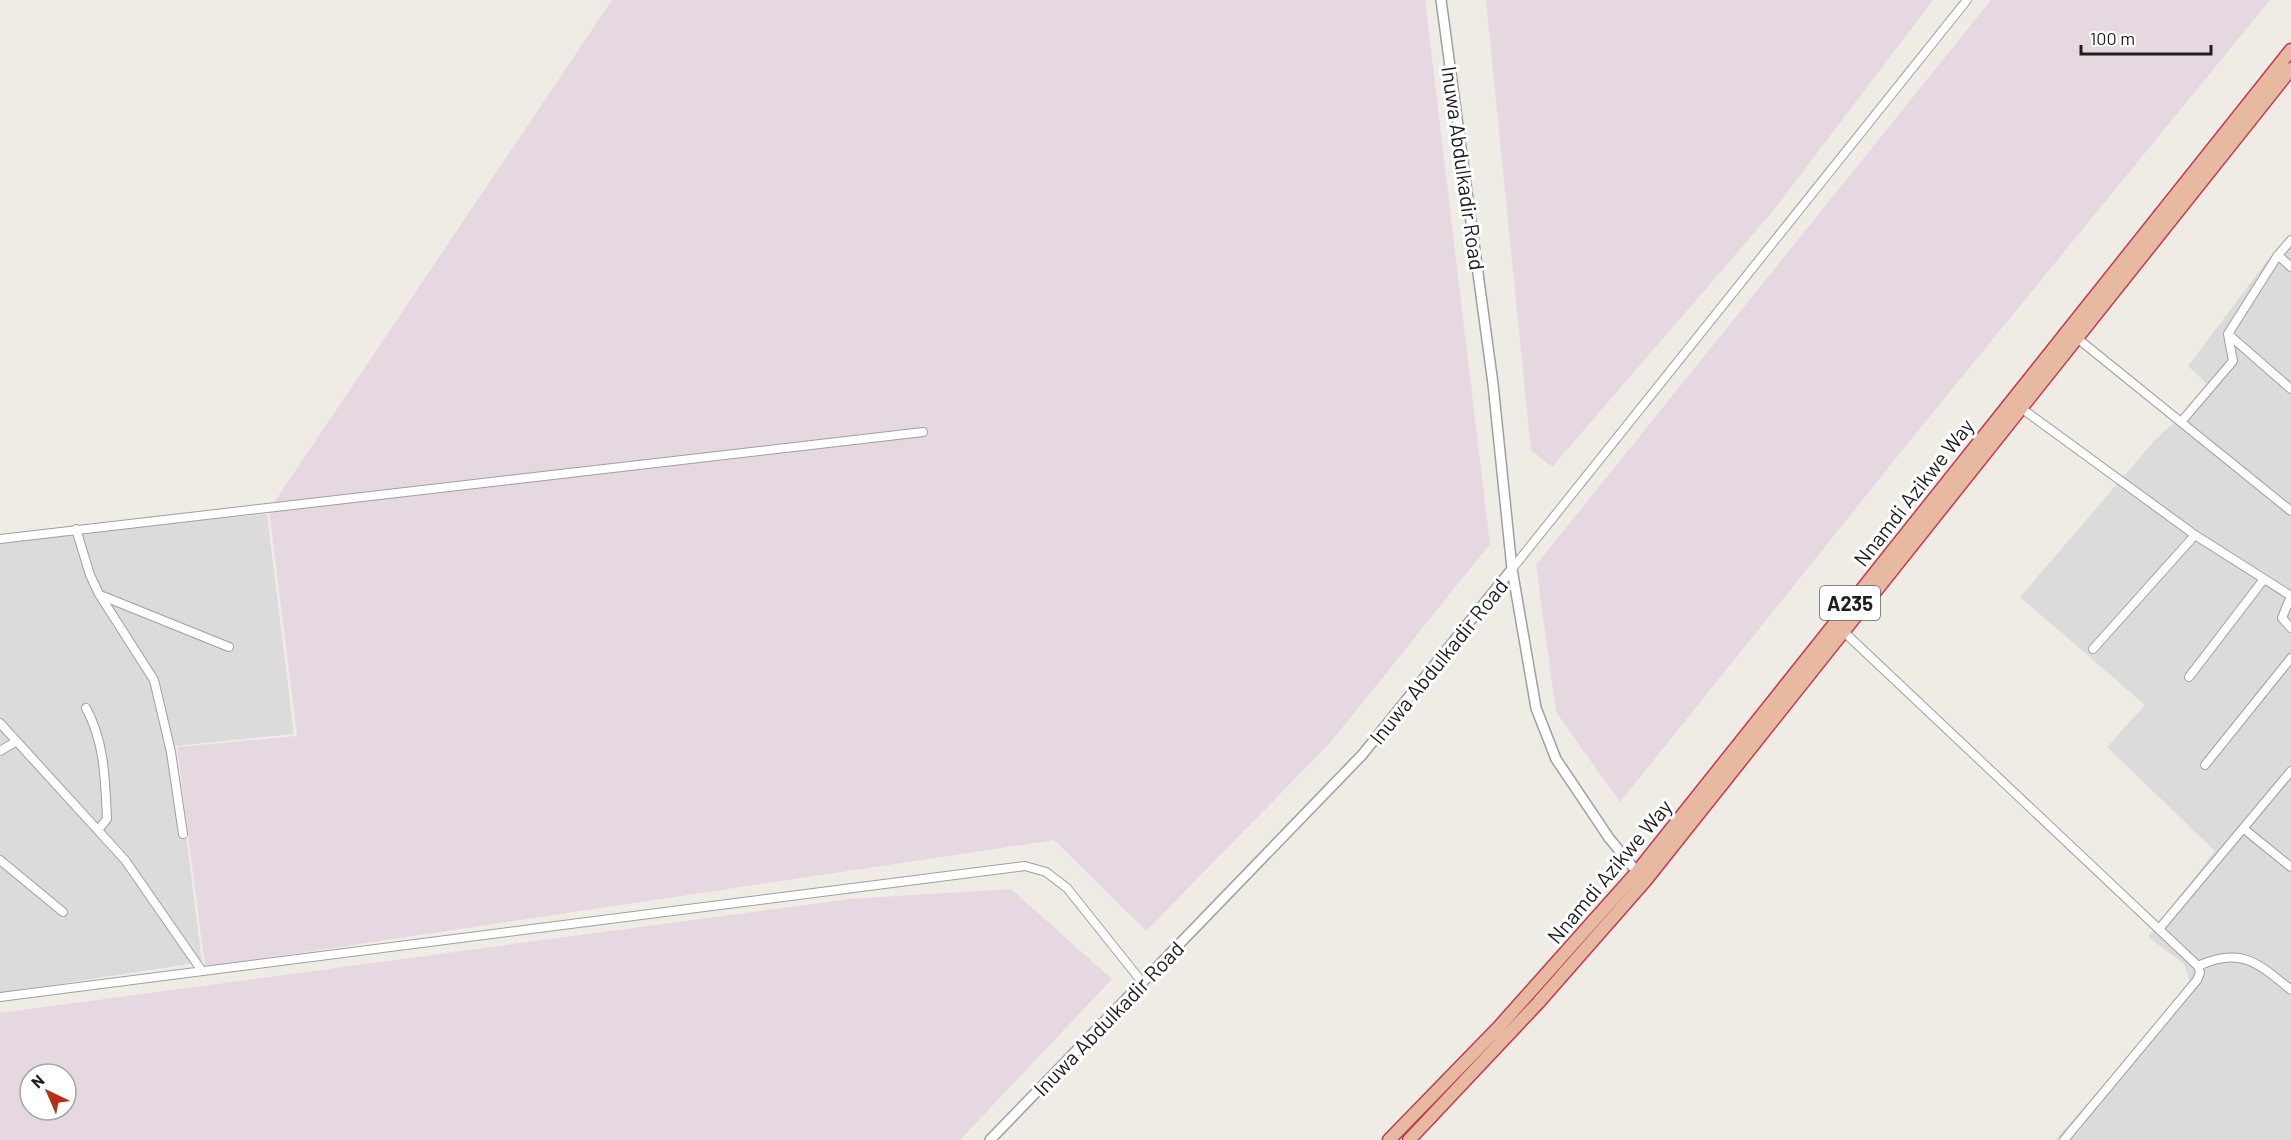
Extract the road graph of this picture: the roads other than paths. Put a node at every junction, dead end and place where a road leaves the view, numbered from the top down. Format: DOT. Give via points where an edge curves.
graph roads {
  1 [pos="1441,0"];
  2 [pos="1967,0"];
  3 [pos="2291,50"];
  4 [pos="2291,69"];
  5 [pos="2291,240"];
  6 [pos="2278,255"];
  7 [pos="2291,267"];
  8 [pos="2228,334"];
  9 [pos="2077,338"];
  10 [pos="2291,389"];
  11 [pos="2020,408"];
  12 [pos="2181,422"];
  13 [pos="923,432"];
  14 [pos="2291,511"];
  15 [pos="76,529"];
  16 [pos="2195,535"];
  17 [pos="0,539"];
  18 [pos="1512,569"];
  19 [pos="2264,579"];
  20 [pos="99,594"];
  21 [pos="2291,596"];
  22 [pos="2291,628"];
  23 [pos="1843,632"];
  24 [pos="229,648"];
  25 [pos="2093,649"];
  26 [pos="2291,658"];
  27 [pos="2189,677"];
  28 [pos="86,708"];
  29 [pos="0,723"];
  30 [pos="15,742"];
  31 [pos="0,751"];
  32 [pos="2205,765"];
  33 [pos="2291,771"];
  34 [pos="2244,829"];
  35 [pos="98,830"];
  36 [pos="183,834"];
  37 [pos="0,860"];
  38 [pos="2291,867"];
  39 [pos="1641,877"];
  40 [pos="63,912"];
  41 [pos="2159,929"];
  42 [pos="2198,966"];
  43 [pos="202,971"];
  44 [pos="1142,982"];
  45 [pos="2291,990"];
  46 [pos="0,997"];
  47 [pos="990,1140"];
  48 [pos="1389,1140"];
  49 [pos="1409,1140"];
  50 [pos="2064,1140"];
  1 -- 18 [label="street, Inuwa Abdulkadir Road" via="1493,384"];
  2 -- 18 [label="street"];
  3 -- 39 [label="highway, Nnamdi Azikwe Way / A235"];
  4 -- 9 [label="highway, Nnamdi Azikwe Way / A235"];
  5 -- 6 [label="street"];
  6 -- 7 [label="street"];
  6 -- 8 [label="street"];
  8 -- 10 [label="street"];
  8 -- 12 [label="street" via="2233,361"];
  9 -- 11 [label="highway, Nnamdi Azikwe Way / A235"];
  9 -- 12 [label="street"];
  11 -- 16 [label="street"];
  11 -- 23 [label="highway, Nnamdi Azikwe Way / A235"];
  12 -- 14 [label="street"];
  13 -- 15 [label="street"];
  15 -- 17 [label="street"];
  15 -- 20 [label="street"];
  16 -- 19 [label="street"];
  16 -- 25 [label="street"];
  18 -- 39 [label="street" via="1536,708 1556,759 1609,838"];
  18 -- 44 [label="street, Inuwa Abdulkadir Road" via="1362,755"];
  19 -- 21 [label="street"];
  19 -- 27 [label="street"];
  20 -- 24 [label="street"];
  20 -- 36 [label="street" via="154,680 171,752"];
  21 -- 22 [label="street" via="2282,618"];
  23 -- 39 [label="highway, Nnamdi Azikwe Way / A235"];
  23 -- 41 [label="street"];
  26 -- 32 [label="street"];
  28 -- 35 [label="street" via="98,730 105,770 107,819"];
  29 -- 30 [label="street"];
  30 -- 31 [label="street"];
  30 -- 35 [label="street"];
  33 -- 34 [label="street"];
  34 -- 38 [label="street"];
  34 -- 41 [label="street"];
  35 -- 43 [label="street" via="125,860"];
  37 -- 40 [label="street"];
  39 -- 48 [label="highway, Nnamdi Azikwe Way / A235"];
  39 -- 49 [label="highway, Nnamdi Azikwe Way / A235" via="1538,1004"];
  41 -- 42 [label="street"];
  42 -- 45 [label="street" via="2225,956 2241,956 2266,969"];
  42 -- 50 [label="street" via="2197,980"];
  43 -- 44 [label="street" via="1025,866 1046,872 1067,888"];
  43 -- 46 [label="street"];
  44 -- 47 [label="street, Inuwa Abdulkadir Road"];
}
